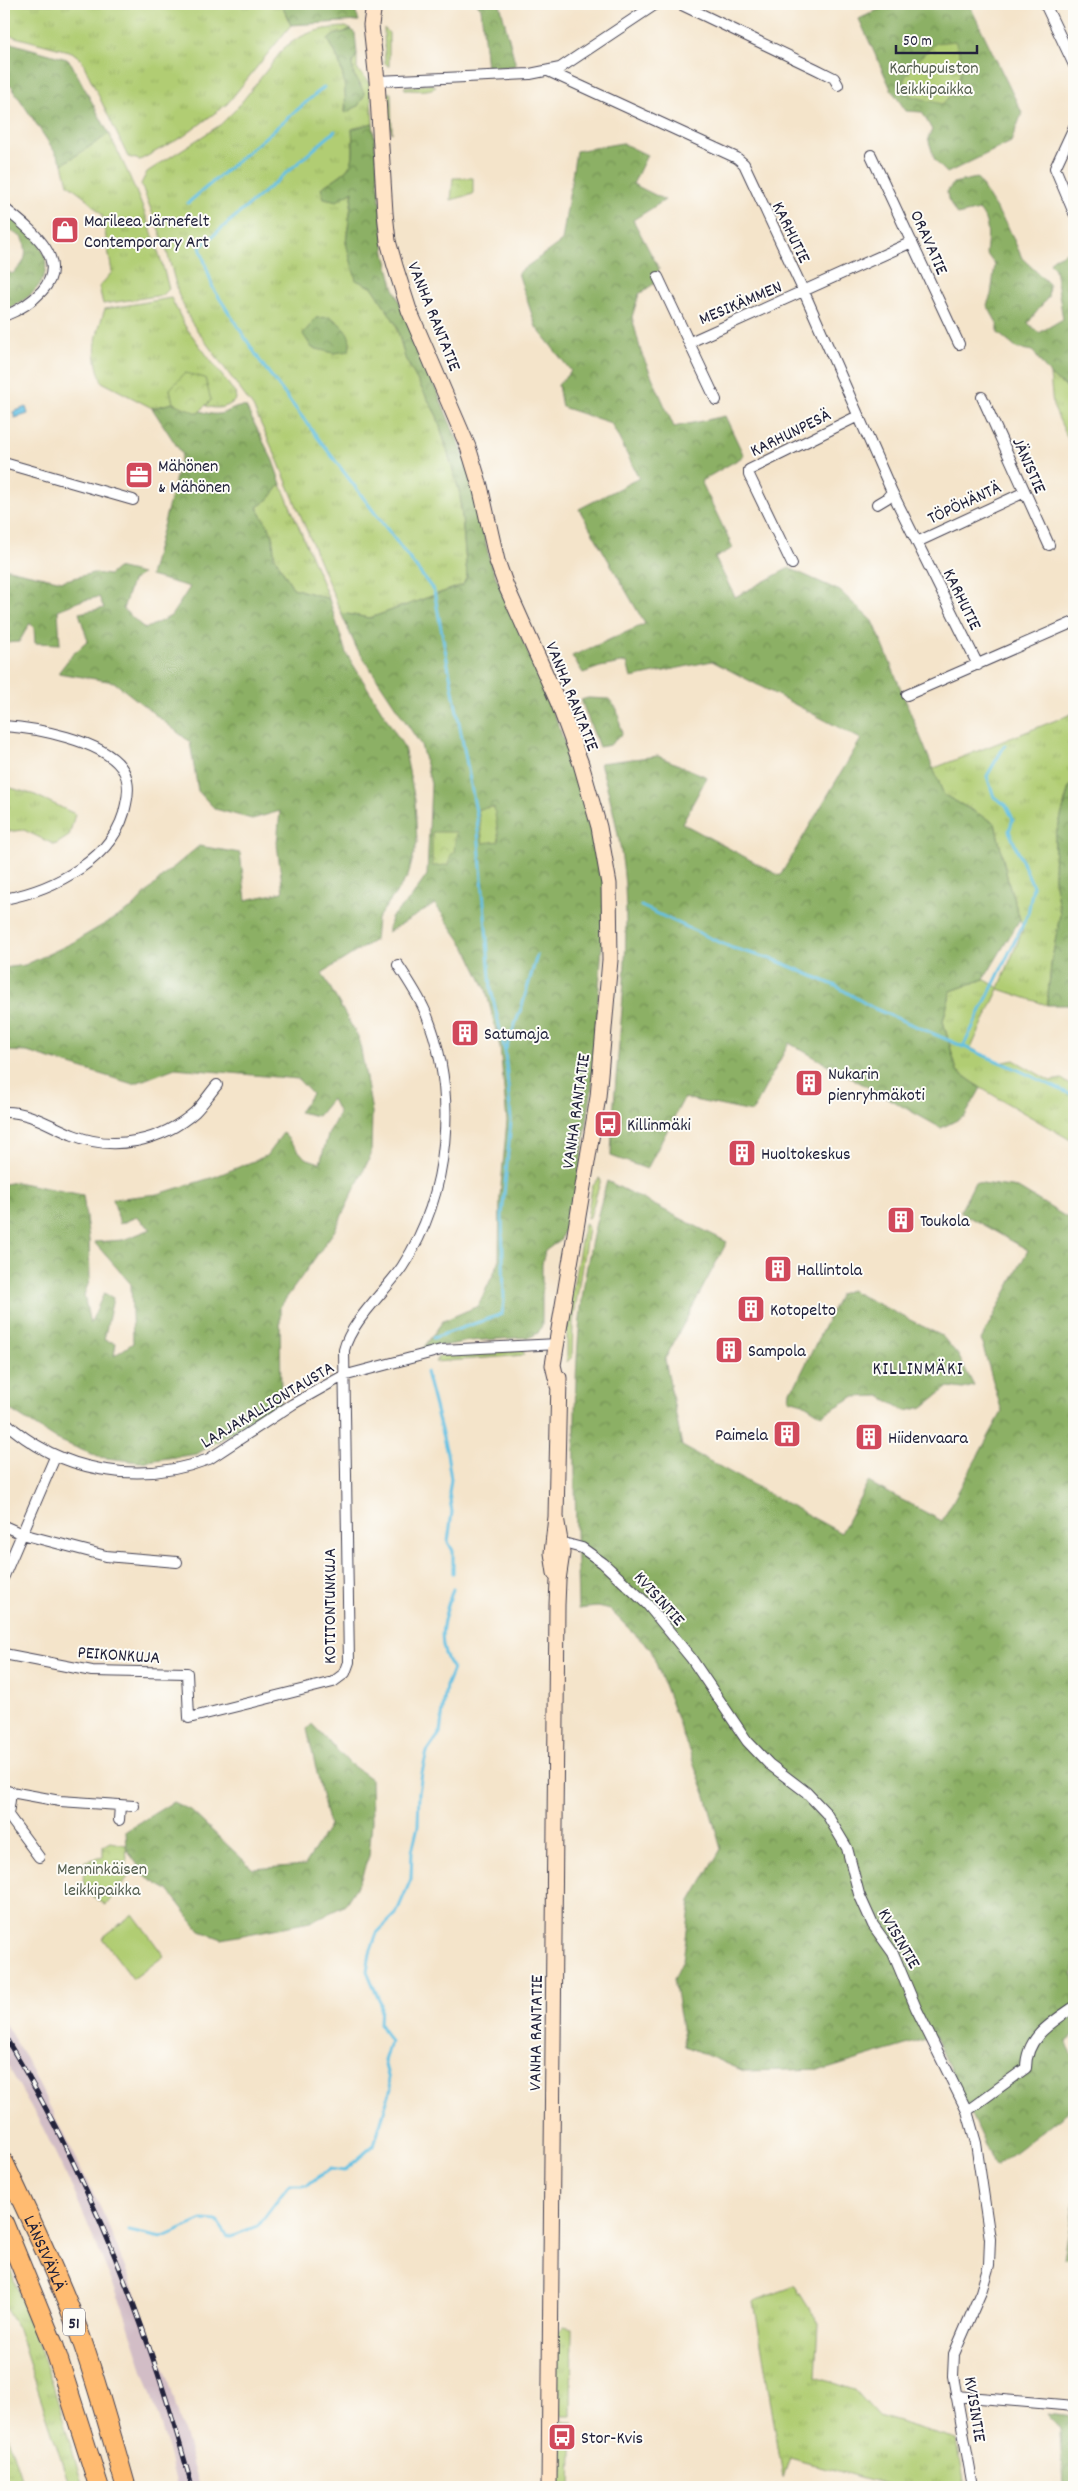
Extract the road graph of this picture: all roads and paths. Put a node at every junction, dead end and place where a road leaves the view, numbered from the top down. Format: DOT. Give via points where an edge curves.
graph roads {
  1 [pos="375,4"];
  2 [pos="656,4"];
  3 [pos="680,4"];
  4 [pos="1045,4"];
  5 [pos="1074,65"];
  6 [pos="548,71"];
  7 [pos="377,81"];
  8 [pos="838,85"];
  9 [pos="1074,128"];
  10 [pos="871,155"];
  11 [pos="4,208"];
  12 [pos="1074,213"];
  13 [pos="912,242"];
  14 [pos="658,277"];
  15 [pos="804,292"];
  16 [pos="4,316"];
  17 [pos="690,342"];
  18 [pos="959,344"];
  19 [pos="982,398"];
  20 [pos="716,400"];
  21 [pos="858,416"];
  22 [pos="4,463"];
  23 [pos="892,492"];
  24 [pos="1025,492"];
  25 [pos="133,500"];
  26 [pos="877,504"];
  27 [pos="917,542"];
  28 [pos="1049,545"];
  29 [pos="792,564"];
  30 [pos="1074,622"];
  31 [pos="978,665"];
  32 [pos="907,695"];
  33 [pos="4,726"];
  34 [pos="4,899"];
  35 [pos="398,965"];
  36 [pos="217,1085"];
  37 [pos="4,1112"];
  38 [pos="558,1344"];
  39 [pos="343,1376"];
  40 [pos="4,1421"];
  41 [pos="55,1456"];
  42 [pos="4,1526"];
  43 [pos="22,1534"];
  44 [pos="557,1541"];
  45 [pos="177,1562"];
  46 [pos="4,1576"];
  47 [pos="4,1654"];
  48 [pos="189,1718"];
  49 [pos="8,1791"];
  50 [pos="120,1805"];
  51 [pos="134,1806"];
  52 [pos="119,1820"];
  53 [pos="38,1857"];
  54 [pos="1074,2007"];
  55 [pos="967,2111"];
  56 [pos="4,2163"];
  57 [pos="4,2224"];
  58 [pos="956,2396"];
  59 [pos="1074,2406"];
  60 [pos="99,2487"];
  61 [pos="126,2487"];
  62 [pos="549,2487"];
  63 [pos="973,2487"];
  1 -- 7 [label="main road, VANHA RANTATIE" via="380,24"];
  2 -- 6 [label="street" via="568,64"];
  3 -- 8 [label="street" via="834,78"];
  4 -- 5 [label="street"];
  6 -- 7 [label="street"];
  6 -- 15 [label="street, KARHUTIE" via="741,161"];
  7 -- 38 [label="main road, VANHA RANTATIE" via="385,213 395,266 410,310 468,447 506,586 558,702 581,764 606,865 611,917 610,960 600,1078 588,1165 562,1301"];
  9 -- 12 [label="street" via="1055,168"];
  10 -- 13 [label="street, ORAVATIE"];
  11 -- 16 [label="street" via="32,232 48,251 53,264 52,276 37,297 18,311"];
  13 -- 15 [label="street, MESIKÄMMEN"];
  13 -- 18 [label="street, ORAVATIE"];
  14 -- 17 [label="street"];
  15 -- 17 [label="street, MESIKÄMMEN"];
  15 -- 21 [label="street, KARHUTIE"];
  17 -- 20 [label="street"];
  19 -- 24 [label="street, JÄNISTIE"];
  21 -- 23 [label="street, KARHUTIE"];
  21 -- 29 [label="street, KARHUNPESÄ" via="749,470"];
  22 -- 25 [label="street"];
  23 -- 26 [label="street"];
  23 -- 27 [label="street, KARHUTIE"];
  24 -- 27 [label="street, TÖPÖHÄNTÄ"];
  24 -- 28 [label="street, JÄNISTIE"];
  27 -- 31 [label="street, KARHUTIE"];
  30 -- 31 [label="street"];
  31 -- 32 [label="street"];
  33 -- 34 [label="street" via="73,739 98,749 121,767 128,784 124,819 110,840 82,868 37,891"];
  35 -- 39 [label="street, KOTITONTUNKUJA" via="425,1010 437,1046 445,1110 442,1163 435,1198 417,1242 347,1339"];
  36 -- 37 [label="street" via="195,1112 174,1126 152,1138 127,1144 86,1140 36,1118"];
  38 -- 39 [label="street, LAAJAKALLIONTAUSTA" via="441,1350"];
  38 -- 44 [label="main road, VANHA RANTATIE" via="553,1365 558,1386"];
  39 -- 41 [label="street, LAAJAKALLIONTAUSTA" via="195,1465 155,1472 104,1471"];
  39 -- 48 [label="street, KOTITONTUNKUJA" via="349,1662 345,1674 333,1682"];
  40 -- 41 [label="street, LAAJAKALLIONTAUSTA"];
  41 -- 43 [label="street"];
  42 -- 43 [label="street"];
  43 -- 45 [label="street" via="106,1556"];
  43 -- 46 [label="street"];
  44 -- 55 [label="street, KVISINTIE" via="582,1548 647,1604 691,1658 747,1742 826,1813 847,1848 858,1894 873,1925 893,1953"];
  44 -- 62 [label="main road, VANHA RANTATIE" via="552,1564 558,1580"];
  47 -- 48 [label="street, PEIKONKUJA" via="92,1671 187,1673"];
  49 -- 50 [label="street" via="60,1801"];
  49 -- 53 [label="street" via="8,1815"];
  50 -- 51 [label="street"];
  50 -- 52 [label="street"];
  54 -- 55 [label="street" via="1032,2041 1026,2068"];
  55 -- 58 [label="street, KVISINTIE" via="976,2143 990,2239 989,2265 954,2354 952,2376"];
  56 -- 61 [label="highway, LÄNSIVÄYLÄ / 51" via="49,2259 80,2336"];
  57 -- 60 [label="highway, LÄNSIVÄYLÄ / 51" via="54,2346"];
  58 -- 59 [label="street"];
  58 -- 63 [label="street, KVISINTIE"];
}
